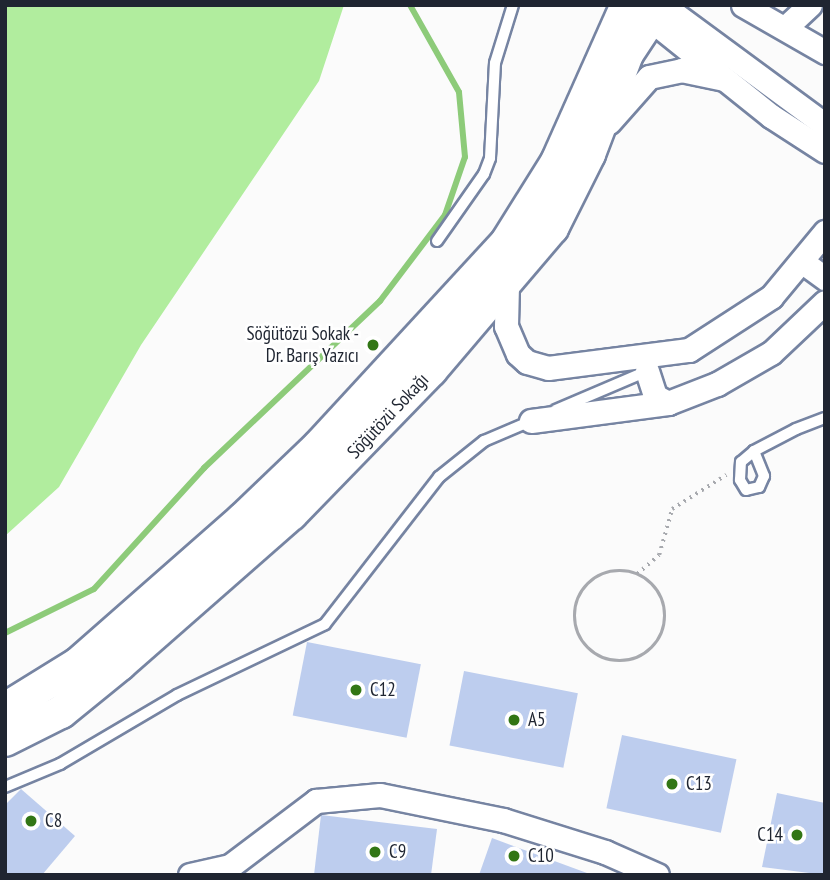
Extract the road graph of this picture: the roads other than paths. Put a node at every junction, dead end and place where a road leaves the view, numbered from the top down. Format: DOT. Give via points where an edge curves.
graph roads {
  1 [pos="513,5"];
  2 [pos="744,5"];
  3 [pos="810,5"];
  4 [pos="648,8"];
  5 [pos="785,28"];
  6 [pos="825,52"];
  7 [pos="728,80"];
  8 [pos="825,125"];
  9 [pos="825,151"];
  10 [pos="589,155"];
  11 [pos="825,232"];
  12 [pos="437,241"];
  13 [pos="812,254"];
  14 [pos="825,278"];
  15 [pos="507,285"];
  16 [pos="825,302"];
  17 [pos="689,350"];
  18 [pos="647,371"];
  19 [pos="668,402"];
  20 [pos="825,418"];
  21 [pos="531,421"];
  22 [pos="754,452"];
  23 [pos="5,709"];
  24 [pos="5,740"];
  25 [pos="5,787"];
  26 [pos="190,875"];
  27 [pos="657,875"];
  1 -- 12 [label="lane" via="495,64 490,158 484,174"];
  2 -- 5 [label="street"];
  3 -- 5 [label="street"];
  4 -- 7 [label="street"];
  4 -- 8 [label="street"];
  4 -- 10 [label="street, Söğütözü Sokağı" via="609,92"];
  4 -- 23 [label="street, Söğütözü Sokağı" via="507,242 319,446 243,519 78,664"];
  5 -- 6 [label="street"];
  7 -- 9 [label="street"];
  7 -- 10 [label="street" via="681,70 649,77 621,105"];
  10 -- 15 [label="street, Söğütözü Sokağı" via="552,228"];
  11 -- 13 [label="street"];
  13 -- 14 [label="street"];
  13 -- 17 [label="street" via="771,297"];
  15 -- 17 [label="street" via="506,326 518,354 527,362 548,368"];
  15 -- 24 [label="street, Söğütözü Sokağı" via="292,514 80,697"];
  16 -- 19 [label="street" via="771,353 717,384"];
  17 -- 18 [label="lane"];
  18 -- 19 [label="street" via="655,396"];
  18 -- 21 [label="lane"];
  19 -- 21 [label="street"];
  20 -- 22 [label="lane"];
  21 -- 25 [label="lane" via="484,441 439,477 325,624 166,700 60,764"];
  22 -- 22 [label="lane" via="741,467 740,480 746,490 759,487 764,476"];
  26 -- 27 [label="street" via="230,866 316,801 380,795 503,820 604,852"];
}
